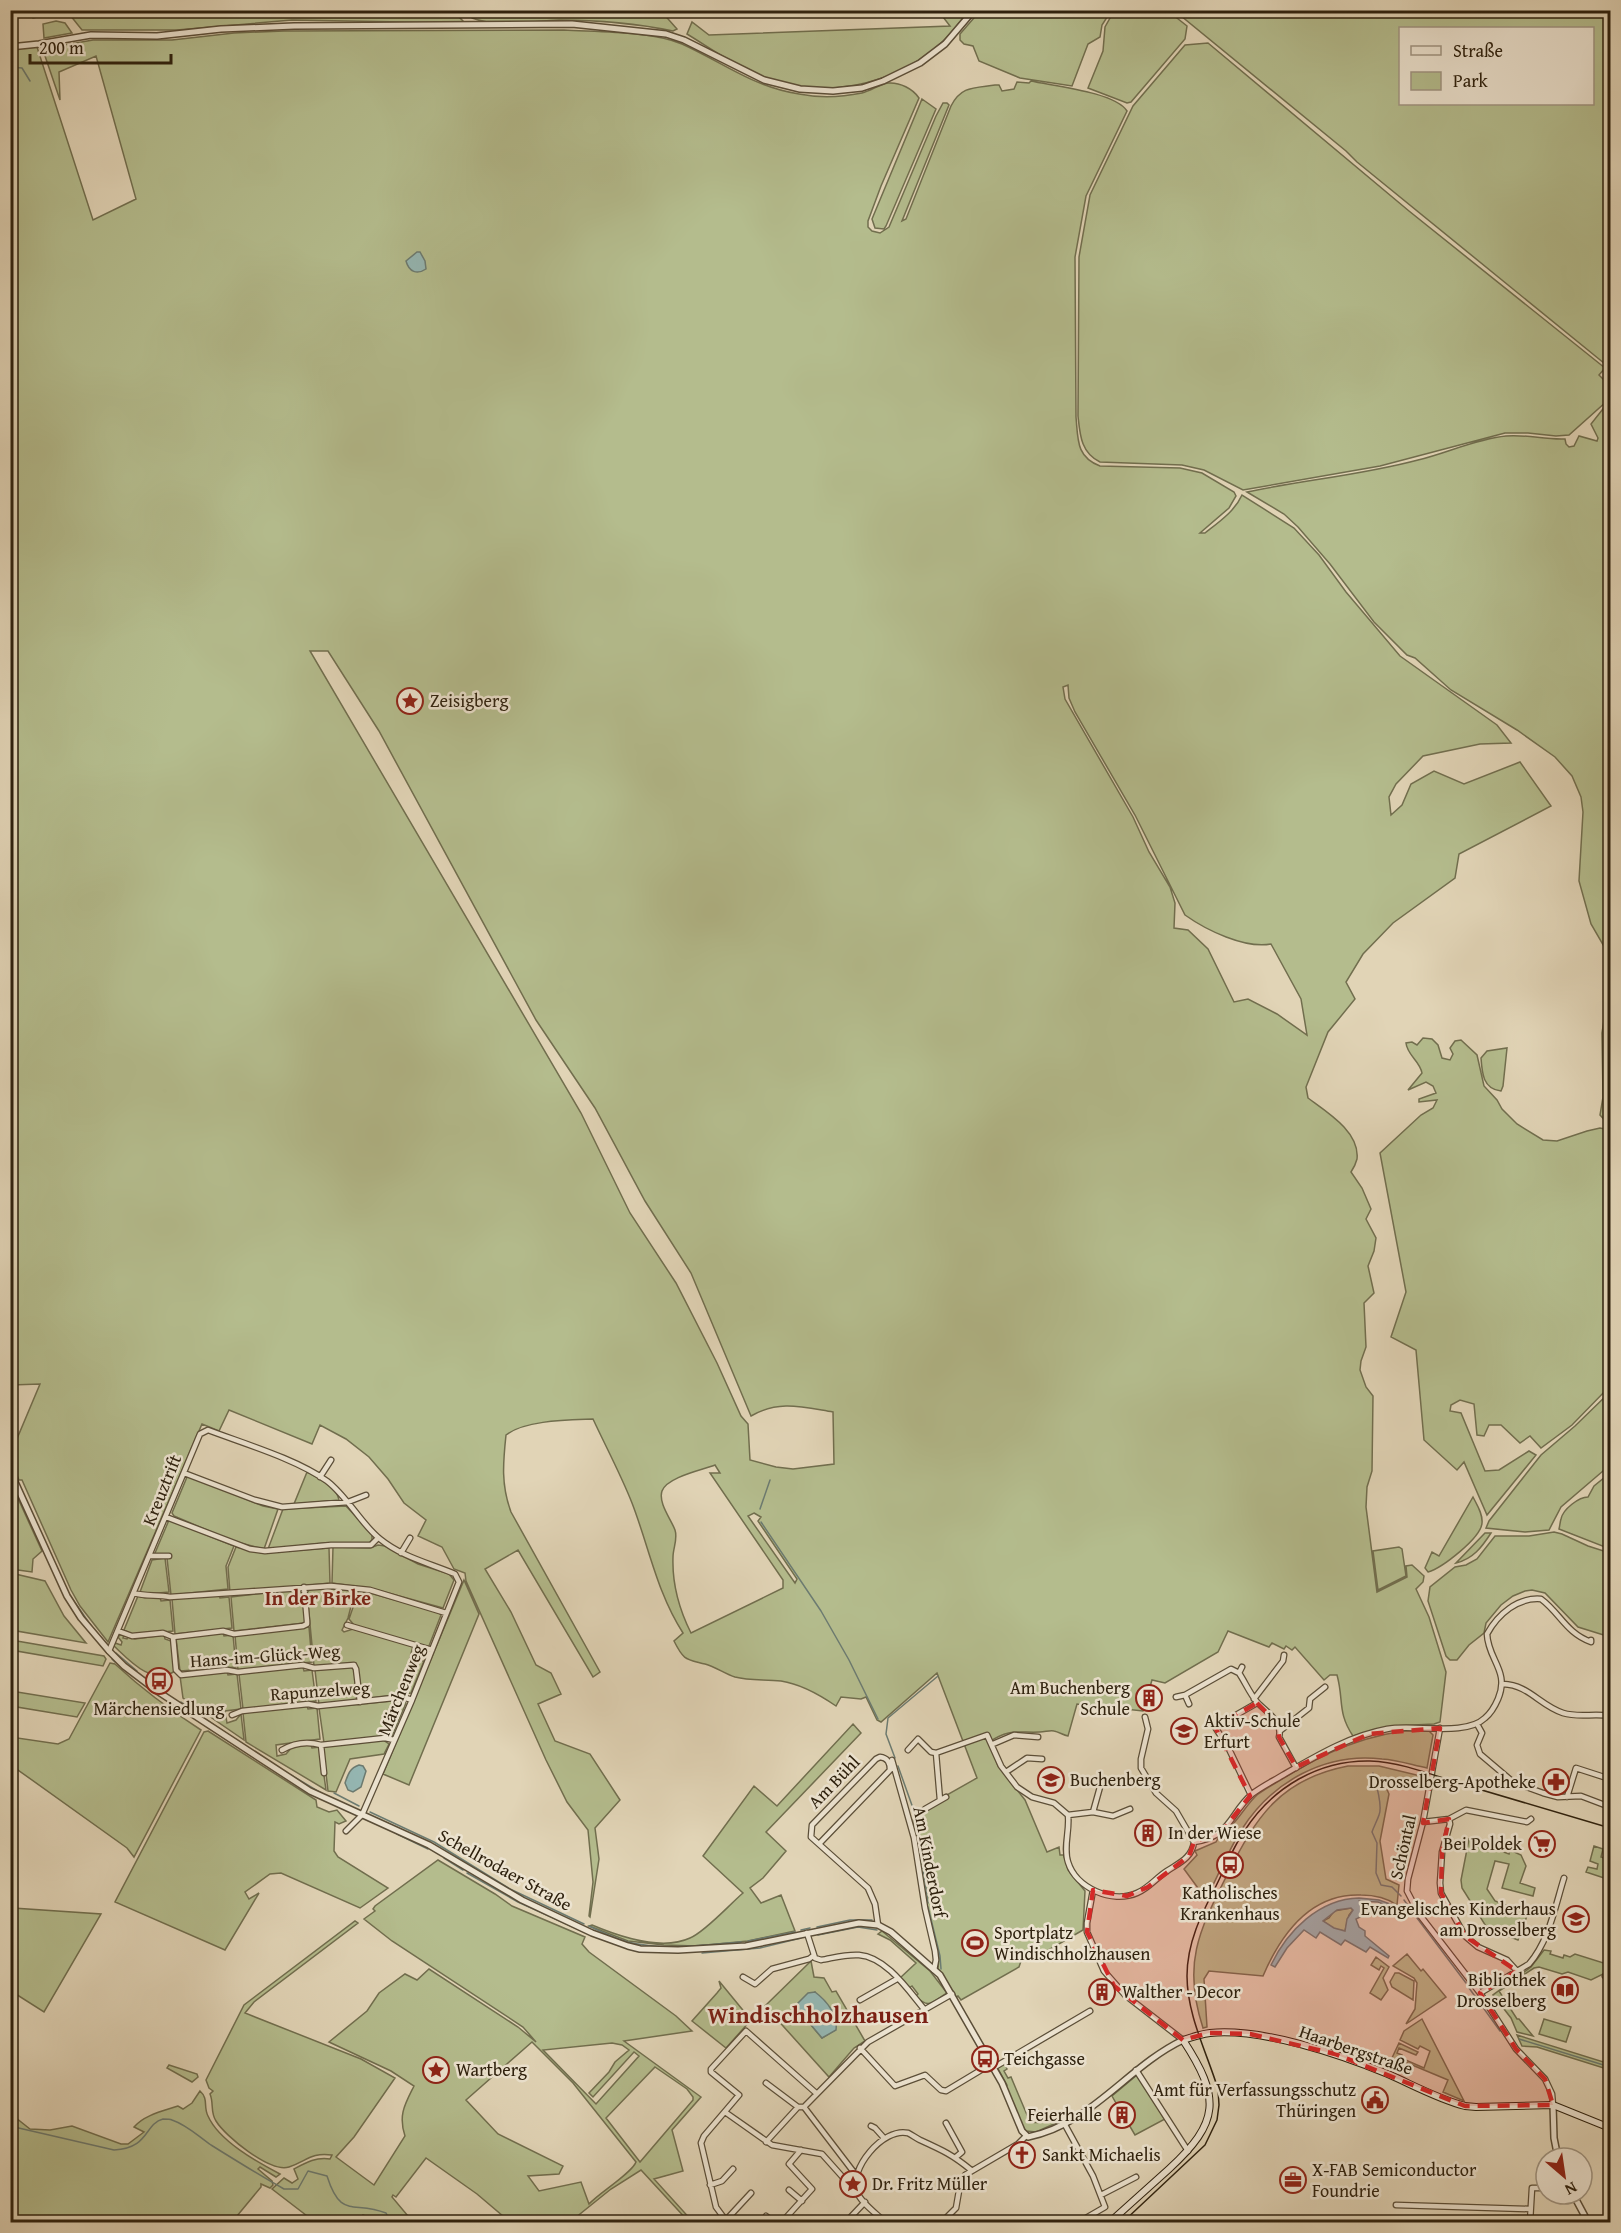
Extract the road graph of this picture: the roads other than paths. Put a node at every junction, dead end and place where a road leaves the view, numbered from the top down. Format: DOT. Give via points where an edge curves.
graph roads {
  1 [pos="974,10"];
  2 [pos="10,47"];
  3 [pos="331,1460"];
  4 [pos="10,1471"];
  5 [pos="184,1473"];
  6 [pos="320,1477"];
  7 [pos="366,1495"];
  8 [pos="348,1502"];
  9 [pos="166,1517"];
  10 [pos="378,1538"];
  11 [pos="411,1538"];
  12 [pos="401,1553"];
  13 [pos="149,1556"];
  14 [pos="169,1556"];
  15 [pos="304,1587"];
  16 [pos="134,1593"];
  17 [pos="446,1613"];
  18 [pos="347,1625"];
  19 [pos="118,1631"];
  20 [pos="173,1637"];
  21 [pos="1591,1640"];
  22 [pos="432,1650"];
  23 [pos="109,1651"];
  24 [pos="1284,1655"];
  25 [pos="1242,1667"];
  26 [pos="1239,1673"];
  27 [pos="1503,1684"];
  28 [pos="1326,1687"];
  29 [pos="1185,1695"];
  30 [pos="1176,1697"];
  31 [pos="412,1700"];
  32 [pos="1256,1701"];
  33 [pos="360,1702"];
  34 [pos="1189,1704"];
  35 [pos="232,1716"];
  36 [pos="1145,1716"];
  37 [pos="1611,1716"];
  38 [pos="1477,1724"];
  39 [pos="1440,1728"];
  40 [pos="1281,1730"];
  41 [pos="1038,1737"];
  42 [pos="394,1740"];
  43 [pos="993,1744"];
  44 [pos="321,1745"];
  45 [pos="282,1750"];
  46 [pos="908,1750"];
  47 [pos="936,1753"];
  48 [pos="1042,1759"];
  49 [pos="892,1760"];
  50 [pos="1296,1767"];
  51 [pos="892,1768"];
  52 [pos="1006,1772"];
  53 [pos="324,1773"];
  54 [pos="1611,1779"];
  55 [pos="1100,1787"];
  56 [pos="1251,1795"];
  57 [pos="946,1797"];
  58 [pos="1567,1797"];
  59 [pos="940,1800"];
  60 [pos="1611,1806"];
  61 [pos="925,1809"];
  62 [pos="1130,1809"];
  63 [pos="1093,1812"];
  64 [pos="362,1815"];
  65 [pos="1068,1815"];
  66 [pos="1531,1819"];
  67 [pos="1449,1820"];
  68 [pos="1424,1822"];
  69 [pos="346,1831"];
  70 [pos="1194,1842"];
  71 [pos="819,1845"];
  72 [pos="1564,1878"];
  73 [pos="1093,1890"];
  74 [pos="878,1925"];
  75 [pos="807,1933"];
  76 [pos="813,1956"];
  77 [pos="934,1970"];
  78 [pos="1517,1971"];
  79 [pos="743,1977"];
  80 [pos="897,1979"];
  81 [pos="1480,1993"];
  82 [pos="952,1994"];
  83 [pos="860,2000"];
  84 [pos="924,2009"];
  85 [pos="1090,2011"];
  86 [pos="1183,2040"];
  87 [pos="860,2048"];
  88 [pos="992,2066"];
  89 [pos="1136,2070"];
  90 [pos="766,2083"];
  91 [pos="816,2094"];
  92 [pos="1553,2105"];
  93 [pos="801,2107"];
  94 [pos="725,2112"];
  95 [pos="946,2123"];
  96 [pos="1064,2123"];
  97 [pos="871,2126"];
  98 [pos="1611,2128"];
  99 [pos="1026,2136"];
  100 [pos="884,2138"];
  101 [pos="766,2142"];
  102 [pos="1556,2146"];
  103 [pos="801,2150"];
  104 [pos="1188,2151"];
  105 [pos="956,2157"];
  106 [pos="733,2169"];
  107 [pos="971,2170"];
  108 [pos="856,2175"];
  109 [pos="1136,2177"];
  110 [pos="847,2182"];
  111 [pos="710,2185"];
  112 [pos="1534,2188"];
  113 [pos="789,2190"];
  114 [pos="751,2193"];
  115 [pos="857,2193"];
  116 [pos="1101,2195"];
  117 [pos="802,2201"];
  118 [pos="865,2202"];
  119 [pos="1396,2205"];
  120 [pos="1579,2206"];
  121 [pos="1530,2209"];
  122 [pos="766,2216"];
  123 [pos="726,2221"];
  124 [pos="774,2223"];
  125 [pos="782,2223"];
  126 [pos="846,2223"];
  127 [pos="885,2223"];
  128 [pos="942,2223"];
  129 [pos="1079,2223"];
  130 [pos="1110,2223"];
  131 [pos="1530,2223"];
  132 [pos="1588,2223"];
  1 -- 2 [label="street" via="945,44 920,63 862,88 833,91 800,89 764,80 666,34 573,24 248,28 157,36 91,35"];
  3 -- 6 [label="street"];
  4 -- 23 [label="street, Schellrodaer Straße" via="67,1596"];
  5 -- 6 [label="street, Kreuztrift" via="200,1434 208,1430"];
  5 -- 8 [label="street" via="274,1505"];
  5 -- 9 [label="street, Kreuztrift"];
  6 -- 8 [label="street"];
  7 -- 8 [label="street"];
  8 -- 10 [label="street"];
  9 -- 10 [label="street" via="236,1545 265,1551 371,1545"];
  9 -- 13 [label="street, Kreuztrift"];
  10 -- 12 [label="street"];
  11 -- 12 [label="street"];
  12 -- 17 [label="street, Märchenweg" via="455,1574 459,1582"];
  13 -- 14 [label="street"];
  13 -- 16 [label="street, Kreuztrift"];
  15 -- 16 [label="street" via="171,1597"];
  15 -- 17 [label="street" via="357,1588"];
  15 -- 20 [label="street" via="307,1624"];
  16 -- 19 [label="street, Kreuztrift"];
  17 -- 22 [label="street, Märchenweg"];
  18 -- 22 [label="street"];
  19 -- 20 [label="street" via="132,1636"];
  19 -- 23 [label="street, Kreuztrift"];
  20 -- 33 [label="street, Hans-im-Glück-Weg" via="176,1670 181,1675 349,1664 356,1669"];
  21 -- 27 [label="street" via="1568,1629 1541,1599 1522,1600 1505,1612 1487,1634"];
  22 -- 31 [label="street, Märchenweg"];
  23 -- 64 [label="street, Schellrodaer Straße" via="137,1677 267,1764 310,1791"];
  24 -- 32 [label="street"];
  25 -- 26 [label="street"];
  26 -- 29 [label="street" via="1231,1669"];
  26 -- 32 [label="street"];
  27 -- 37 [label="street" via="1522,1687 1549,1707 1577,1717"];
  27 -- 38 [label="street" via="1491,1712"];
  28 -- 40 [label="street" via="1310,1699 1309,1708"];
  29 -- 30 [label="street"];
  29 -- 34 [label="street"];
  31 -- 33 [label="street, Rapunzelweg" via="403,1697"];
  31 -- 42 [label="street, Märchenweg"];
  32 -- 40 [label="street"];
  32 -- 56 [label="street" via="1215,1727"];
  33 -- 35 [label="street, Rapunzelweg" via="242,1711"];
  36 -- 70 [label="street" via="1148,1729 1140,1763"];
  38 -- 39 [label="street"];
  38 -- 58 [label="street" via="1482,1732 1478,1751 1505,1775 1524,1787"];
  39 -- 50 [label="street" via="1407,1727 1369,1734 1335,1746"];
  39 -- 68 [label="street, Schöntal"];
  40 -- 50 [label="street" via="1279,1737"];
  41 -- 43 [label="street" via="1014,1735"];
  42 -- 44 [label="street"];
  42 -- 64 [label="street, Märchenweg"];
  43 -- 47 [label="street" via="987,1735"];
  43 -- 52 [label="street"];
  44 -- 45 [label="street" via="311,1742"];
  44 -- 53 [label="street"];
  46 -- 47 [label="street" via="918,1739"];
  47 -- 59 [label="street"];
  48 -- 52 [label="street" via="1027,1758"];
  49 -- 51 [label="street, Am Kinderdorf"];
  50 -- 56 [label="street"];
  51 -- 71 [label="street, Am Bühl"];
  51 -- 71 [label="street, Am Bühl" via="884,1757 876,1759 812,1825 811,1837"];
  51 -- 77 [label="street, Am Kinderdorf" via="914,1838 935,1951"];
  52 -- 65 [label="street" via="1023,1793 1054,1803"];
  54 -- 58 [label="street" via="1576,1768"];
  55 -- 63 [label="street"];
  56 -- 70 [label="street" via="1222,1831"];
  57 -- 59 [label="street"];
  58 -- 60 [label="street" via="1581,1796"];
  59 -- 61 [label="street"];
  62 -- 63 [label="street" via="1113,1816"];
  63 -- 65 [label="street"];
  64 -- 69 [label="street"];
  64 -- 75 [label="street, Schellrodaer Straße" via="429,1845 522,1900 615,1942 640,1948 702,1949 746,1946"];
  65 -- 73 [label="street" via="1067,1860 1078,1880"];
  66 -- 67 [label="street" via="1527,1822 1466,1810"];
  67 -- 68 [label="street"];
  67 -- 78 [label="street" via="1442,1852 1441,1893 1469,1940 1507,1960"];
  68 -- 81 [label="street, Schöntal" via="1408,1879 1408,1895"];
  70 -- 73 [label="street" via="1190,1856 1136,1894"];
  71 -- 74 [label="street" via="868,1888"];
  72 -- 78 [label="street" via="1542,1947 1529,1964"];
  73 -- 86 [label="street" via="1087,1932 1104,1971 1125,1995"];
  74 -- 75 [label="street, Schellrodaer Straße" via="859,1923"];
  74 -- 77 [label="street"];
  75 -- 76 [label="street"];
  76 -- 79 [label="street" via="772,1969 755,1984"];
  76 -- 80 [label="street" via="821,1960 863,1956 879,1963"];
  77 -- 82 [label="street"];
  78 -- 81 [label="street"];
  80 -- 83 [label="street"];
  80 -- 84 [label="street"];
  81 -- 92 [label="street, Schöntal" via="1516,2049 1545,2079"];
  82 -- 84 [label="street"];
  82 -- 88 [label="street"];
  84 -- 87 [label="street"];
  85 -- 88 [label="street"];
  86 -- 89 [label="street, Haarbergstraße"];
  86 -- 92 [label="main road, Haarbergstraße" via="1209,2033 1250,2034 1335,2054 1465,2106"];
  86 -- 104 [label="main road" via="1201,2071 1209,2101 1206,2126"];
  87 -- 88 [label="street" via="895,2086 925,2074 946,2091"];
  87 -- 91 [label="street"];
  88 -- 99 [label="street"];
  89 -- 96 [label="street, Haarbergstraße" via="1089,2109"];
  89 -- 104 [label="street"];
  90 -- 93 [label="street"];
  91 -- 93 [label="street"];
  91 -- 94 [label="street" via="746,2031 711,2070 739,2096"];
  92 -- 98 [label="main road, Haarbergstraße"];
  92 -- 102 [label="street"];
  93 -- 101 [label="street"];
  93 -- 108 [label="street"];
  94 -- 101 [label="street"];
  94 -- 111 [label="street" via="701,2143"];
  95 -- 105 [label="street" via="962,2152"];
  96 -- 99 [label="street, Haarbergstraße"];
  96 -- 116 [label="street"];
  97 -- 100 [label="street"];
  99 -- 107 [label="street, Haarbergstraße"];
  100 -- 105 [label="street" via="908,2133"];
  100 -- 108 [label="street"];
  101 -- 103 [label="street"];
  103 -- 110 [label="street" via="822,2154"];
  103 -- 117 [label="street" via="789,2164 812,2189"];
  104 -- 130 [label="main road"];
  105 -- 107 [label="street"];
  106 -- 111 [label="street" via="722,2181"];
  107 -- 128 [label="street" via="962,2181 954,2211"];
  108 -- 110 [label="street"];
  108 -- 115 [label="street"];
  109 -- 116 [label="street"];
  110 -- 115 [label="street"];
  111 -- 123 [label="street" via="717,2210"];
  112 -- 121 [label="street"];
  113 -- 117 [label="street"];
  114 -- 123 [label="street"];
  115 -- 118 [label="street"];
  116 -- 129 [label="street" via="1106,2207"];
  117 -- 125 [label="street"];
  118 -- 126 [label="street"];
  118 -- 127 [label="street"];
  119 -- 121 [label="street"];
  120 -- 132 [label="street"];
  121 -- 131 [label="street"];
  122 -- 124 [label="street"];
}
